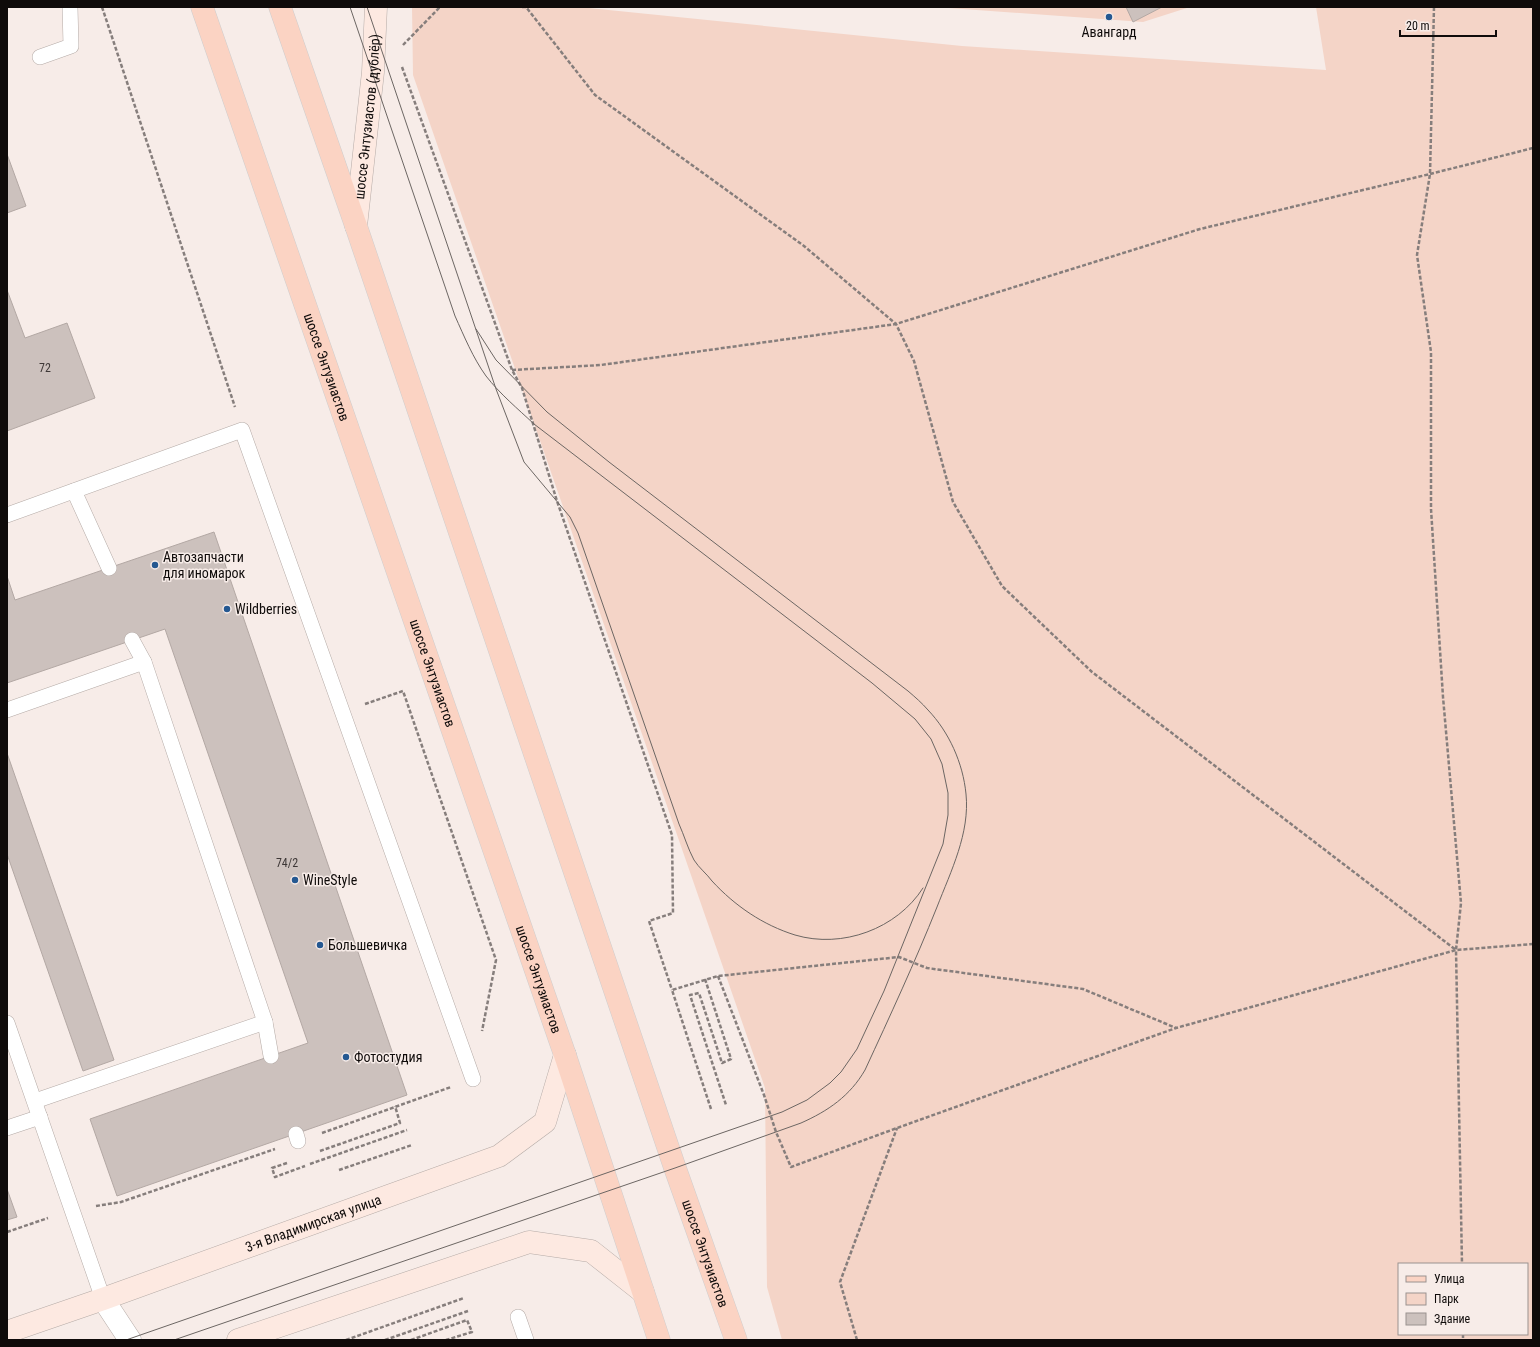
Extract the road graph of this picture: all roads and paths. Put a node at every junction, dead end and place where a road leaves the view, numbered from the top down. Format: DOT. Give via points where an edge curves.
graph roads {
  1 [pos="70,7"];
  2 [pos="102,7"];
  3 [pos="202,7"];
  4 [pos="280,7"];
  5 [pos="376,7"];
  6 [pos="440,7"];
  7 [pos="522,7"];
  8 [pos="1434,7"];
  9 [pos="402,45"];
  10 [pos="40,58"];
  11 [pos="402,66"];
  12 [pos="1533,148"];
  13 [pos="1430,174"];
  14 [pos="356,226"];
  15 [pos="896,324"];
  16 [pos="512,370"];
  17 [pos="242,430"];
  18 [pos="74,491"];
  19 [pos="7,515"];
  20 [pos="109,568"];
  21 [pos="132,640"];
  22 [pos="144,662"];
  23 [pos="7,710"];
  24 [pos="343,712"];
  25 [pos="1533,944"];
  26 [pos="1456,950"];
  27 [pos="718,976"];
  28 [pos="705,979"];
  29 [pos="672,990"];
  30 [pos="7,1022"];
  31 [pos="265,1022"];
  32 [pos="1176,1028"];
  33 [pos="482,1034"];
  34 [pos="565,1055"];
  35 [pos="271,1056"];
  36 [pos="473,1079"];
  37 [pos="35,1101"];
  38 [pos="726,1105"];
  39 [pos="394,1106"];
  40 [pos="712,1110"];
  41 [pos="40,1117"];
  42 [pos="7,1128"];
  43 [pos="897,1128"];
  44 [pos="407,1130"];
  45 [pos="412,1144"];
  46 [pos="317,1152"];
  47 [pos="294,1160"];
  48 [pos="339,1170"];
  49 [pos="72,1209"];
  50 [pos="7,1232"];
  51 [pos="1462,1263"];
  52 [pos="644,1292"];
  53 [pos="464,1298"];
  54 [pos="103,1299"];
  55 [pos="468,1311"];
  56 [pos="518,1317"];
  57 [pos="7,1332"];
  58 [pos="130,1340"];
  59 [pos="238,1340"];
  60 [pos="346,1340"];
  61 [pos="385,1340"];
  62 [pos="411,1340"];
  63 [pos="446,1340"];
  64 [pos="526,1340"];
  65 [pos="660,1340"];
  66 [pos="736,1340"];
  67 [pos="857,1340"];
  1 -- 10 [label="lane" via="71,46"];
  2 -- 17 [label="path"];
  3 -- 34 [label="main road, шоссе Энтузиастов"];
  4 -- 14 [label="main road, шоссе Энтузиастов"];
  5 -- 14 [label="street, шоссе Энтузиастов (дублёр)" via="373,72"];
  6 -- 9 [label="path"];
  7 -- 15 [label="path" via="526,7 595,95 804,246"];
  8 -- 13 [label="path"];
  11 -- 16 [label="path"];
  12 -- 13 [label="path"];
  13 -- 15 [label="path" via="1200,229"];
  13 -- 26 [label="path" via="1417,255 1431,352 1431,509 1443,697 1461,903"];
  14 -- 66 [label="main road, шоссе Энтузиастов"];
  15 -- 16 [label="path" via="601,365"];
  15 -- 26 [label="path" via="914,361 953,502 1002,586 1092,672"];
  16 -- 29 [label="path" via="522,388 560,509 672,835 674,913 649,920"];
  17 -- 18 [label="lane"];
  17 -- 24 [label="lane"];
  18 -- 19 [label="lane"];
  18 -- 20 [label="lane"];
  21 -- 22 [label="lane"];
  22 -- 23 [label="lane"];
  22 -- 31 [label="lane"];
  24 -- 33 [label="path" via="403,690 496,960"];
  24 -- 36 [label="lane"];
  25 -- 26 [label="path"];
  26 -- 32 [label="path"];
  26 -- 51 [label="path"];
  27 -- 28 [label="path"];
  27 -- 32 [label="path" via="899,957 927,968 1082,989"];
  27 -- 43 [label="path" via="791,1168"];
  28 -- 29 [label="path"];
  28 -- 38 [label="path" via="731,1059 722,1063 699,993 690,995"];
  29 -- 40 [label="path"];
  30 -- 37 [label="lane"];
  31 -- 35 [label="lane"];
  31 -- 37 [label="lane"];
  32 -- 43 [label="path"];
  34 -- 52 [label="main road, шоссе Энтузиастов"];
  34 -- 54 [label="street, 3-я Владимирская улица" via="545,1122 500,1156"];
  36 -- 39 [label="path"];
  37 -- 41 [label="lane"];
  39 -- 46 [label="path" via="400,1123"];
  39 -- 49 [label="path" via="121,1202"];
  41 -- 42 [label="lane"];
  41 -- 49 [label="lane"];
  43 -- 67 [label="path" via="840,1282"];
  44 -- 47 [label="path" via="275,1176 272,1168"];
  45 -- 48 [label="path"];
  49 -- 50 [label="path"];
  49 -- 54 [label="lane"];
  52 -- 59 [label="street" via="591,1251 529,1242"];
  52 -- 65 [label="main road, шоссе Энтузиастов"];
  53 -- 60 [label="path"];
  54 -- 57 [label="street, 3-я Владимирская улица"];
  54 -- 58 [label="street"];
  55 -- 61 [label="path"];
  56 -- 64 [label="lane"];
  62 -- 63 [label="path" via="467,1320 472,1332"];
}
